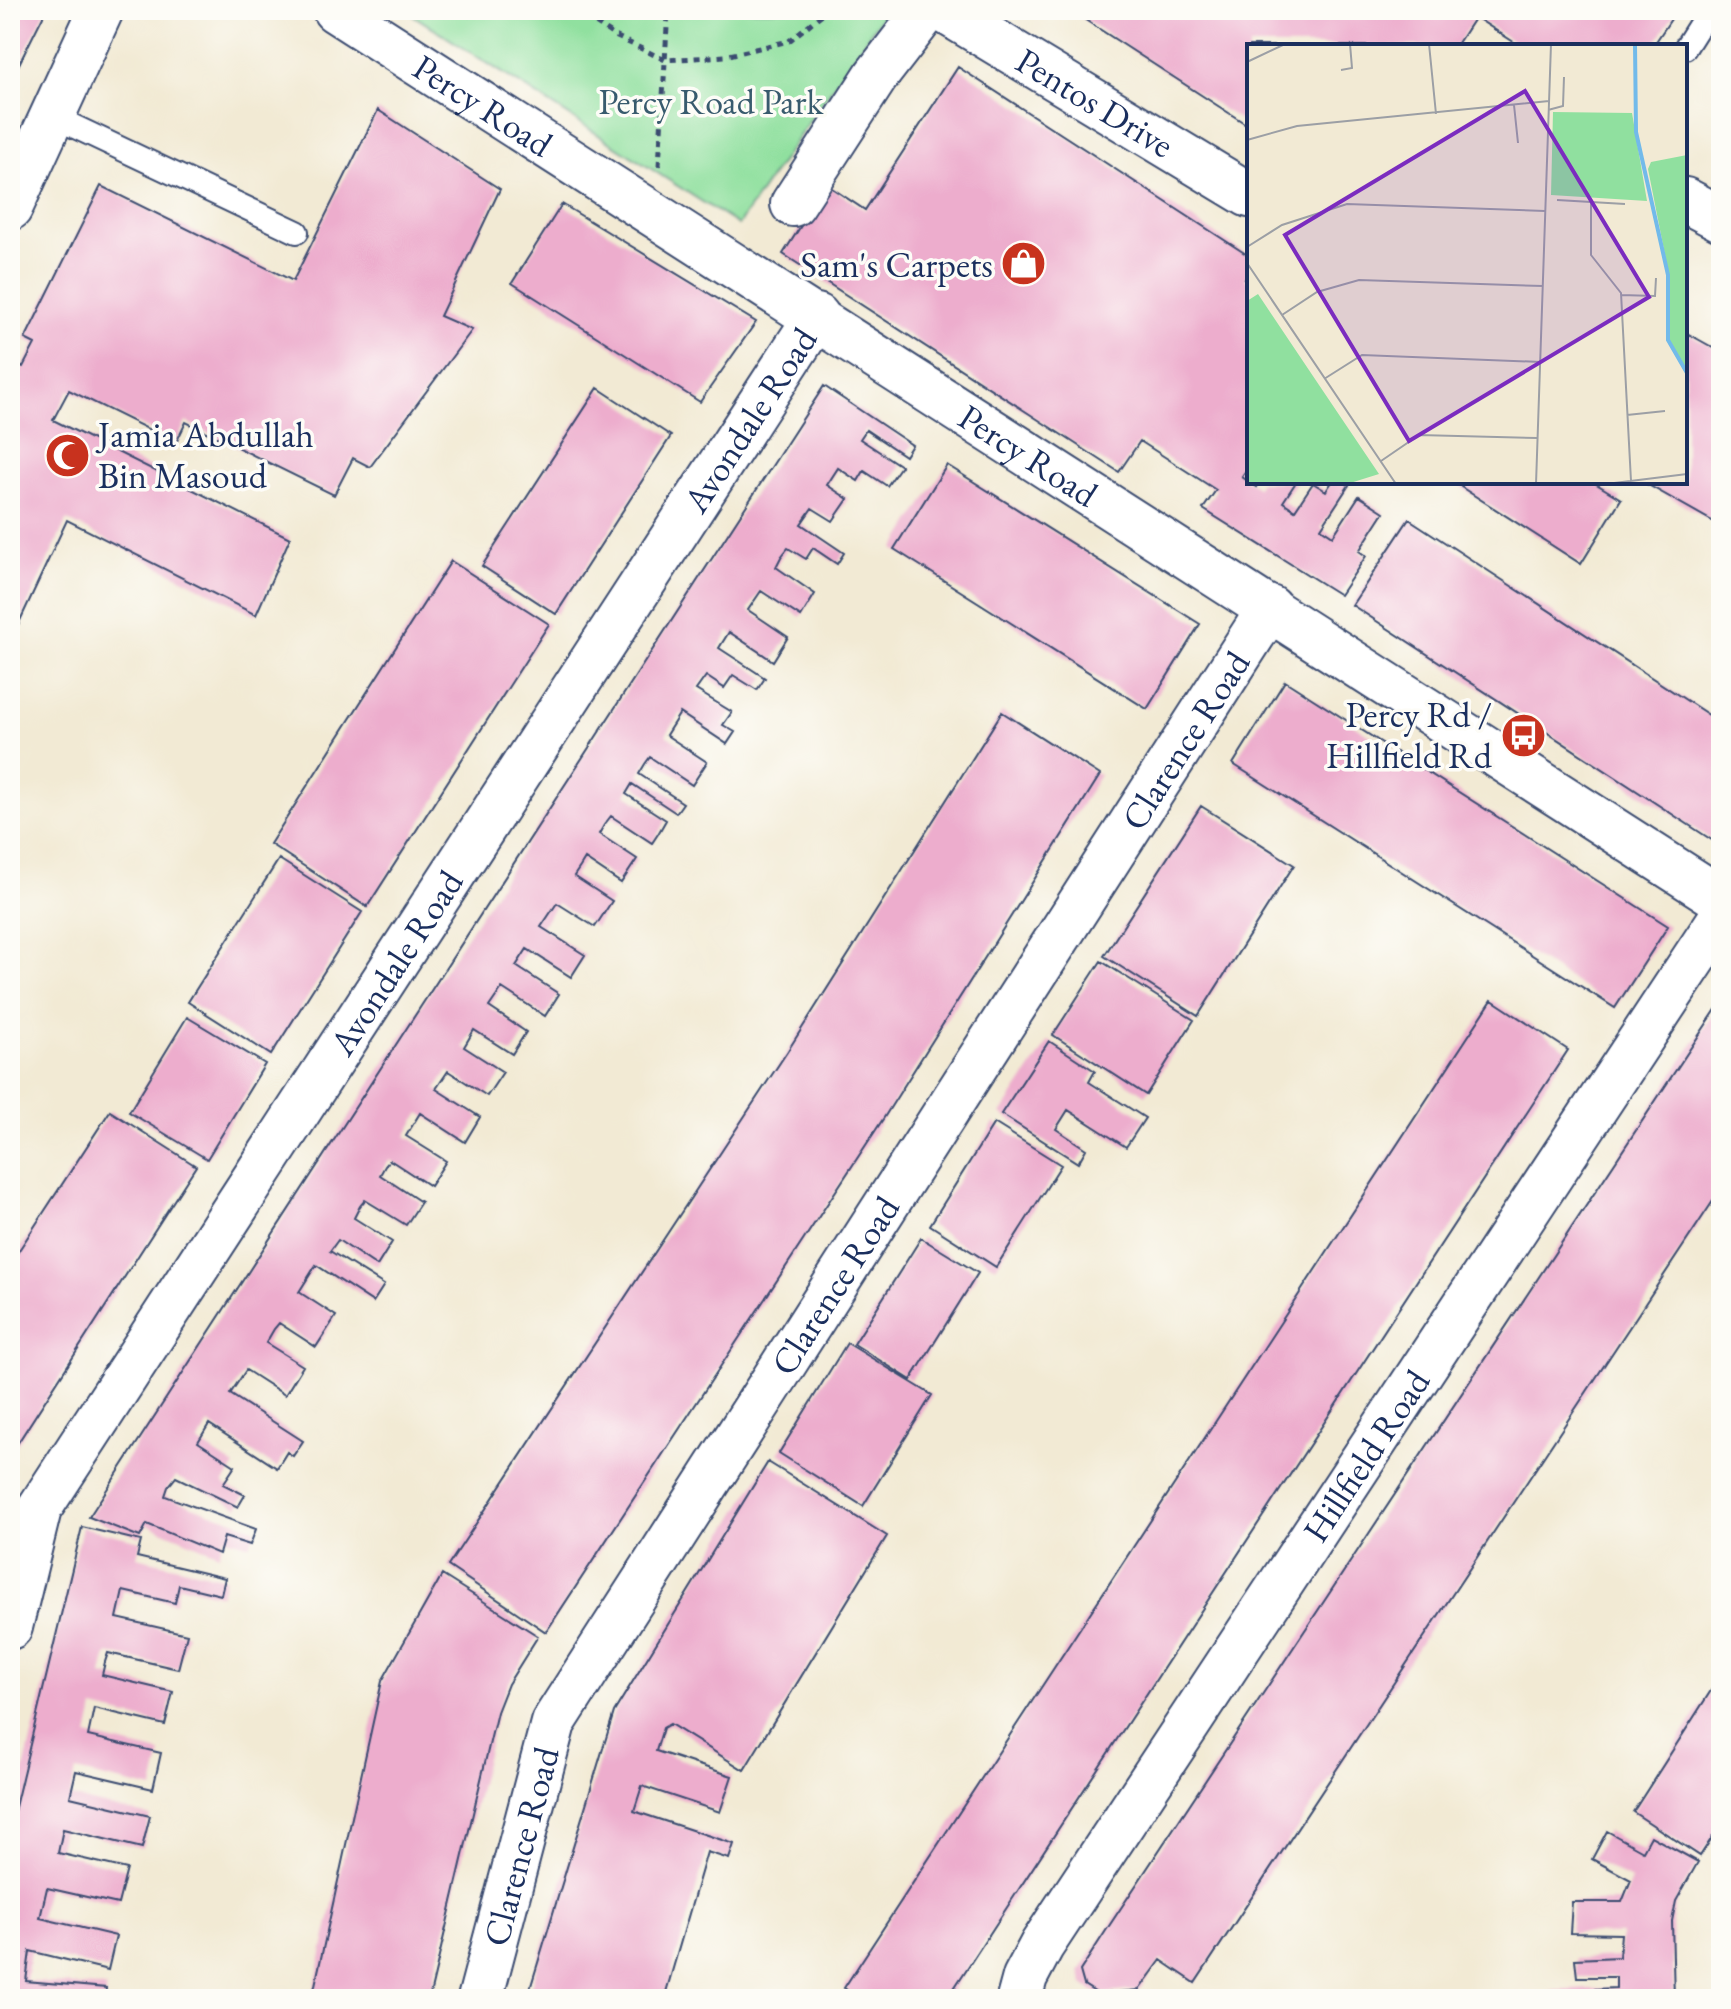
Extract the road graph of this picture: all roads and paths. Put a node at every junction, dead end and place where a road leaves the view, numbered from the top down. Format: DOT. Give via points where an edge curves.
graph roads {
  1 [pos="101,10"];
  2 [pos="335,10"];
  3 [pos="576,10"];
  4 [pos="668,10"];
  5 [pos="827,10"];
  6 [pos="927,10"];
  7 [pos="943,10"];
  8 [pos="1709,10"];
  9 [pos="1687,45"];
  10 [pos="665,60"];
  11 [pos="52,116"];
  12 [pos="1247,194"];
  13 [pos="1687,201"];
  14 [pos="793,204"];
  15 [pos="10,208"];
  16 [pos="657,215"];
  17 [pos="1721,219"];
  18 [pos="297,232"];
  19 [pos="817,316"];
  20 [pos="1270,608"];
  21 [pos="1721,899"];
  22 [pos="1721,918"];
  23 [pos="10,1627"];
  24 [pos="480,1999"];
  25 [pos="1019,1999"];
  1 -- 11 [label="street"];
  2 -- 16 [label="street, Percy Road"];
  3 -- 10 [label="path"];
  4 -- 10 [label="path"];
  5 -- 10 [label="path" via="789,41 725,56"];
  6 -- 14 [label="street" via="876,76"];
  7 -- 12 [label="street, Pentos Drive"];
  8 -- 9 [label="lane"];
  10 -- 16 [label="path"];
  11 -- 15 [label="street"];
  11 -- 18 [label="lane"];
  13 -- 17 [label="street"];
  16 -- 19 [label="street, Percy Road"];
  19 -- 20 [label="street, Percy Road"];
  19 -- 23 [label="street, Avondale Road" via="39,1509"];
  20 -- 21 [label="street, Percy Road"];
  20 -- 24 [label="street, Clarence Road" via="553,1723"];
  22 -- 25 [label="street, Hillfield Road" via="1042,1945"];
}
